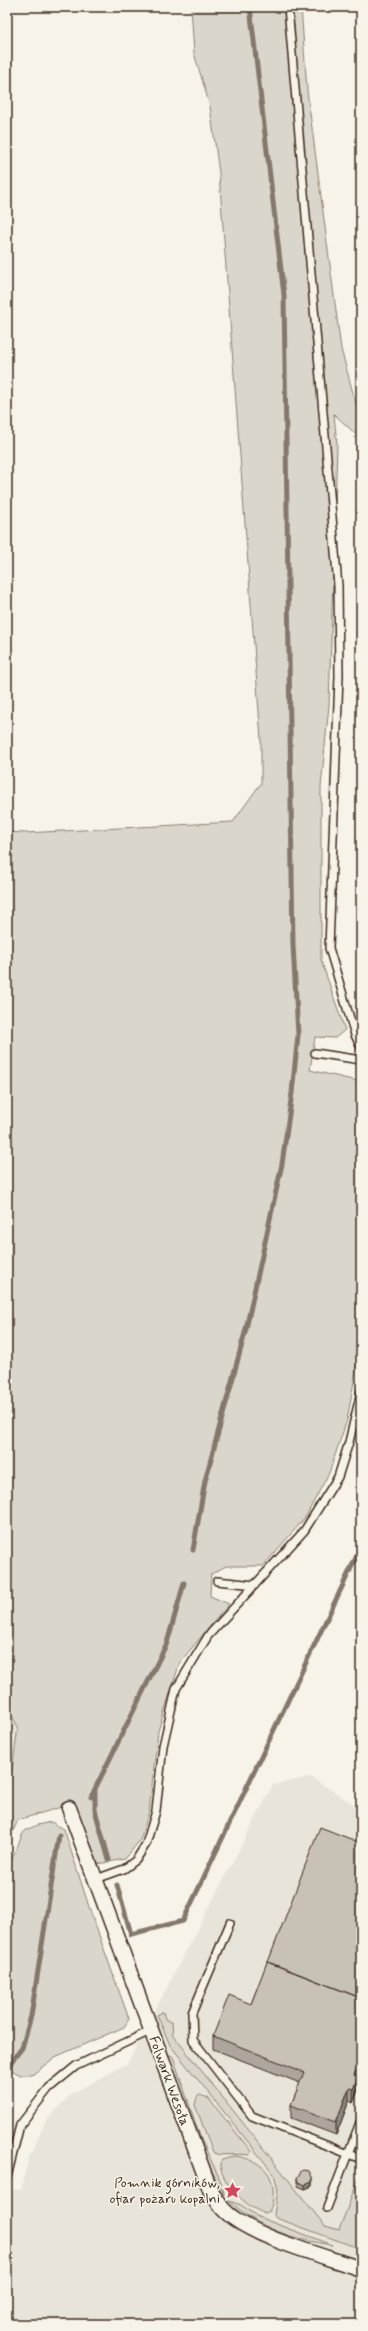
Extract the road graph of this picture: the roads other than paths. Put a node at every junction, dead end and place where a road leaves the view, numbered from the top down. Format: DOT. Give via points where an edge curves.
graph roads {
  1 [pos="288,7"];
  2 [pos="361,1047"];
  3 [pos="315,1053"];
  4 [pos="361,1060"];
  5 [pos="361,1392"];
  6 [pos="216,1581"];
  7 [pos="255,1585"];
  8 [pos="69,1808"];
  9 [pos="96,1879"];
  10 [pos="230,1923"];
  11 [pos="150,2031"];
  12 [pos="361,2120"];
  13 [pos="348,2154"];
  14 [pos="361,2159"];
  15 [pos="7,2176"];
  16 [pos="327,2208"];
  17 [pos="361,2269"];
  1 -- 2 [label="lane" via="338,593 339,676 329,948 355,1035"];
  3 -- 4 [label="lane"];
  5 -- 7 [label="lane" via="338,1477 304,1531"];
  6 -- 7 [label="lane"];
  7 -- 9 [label="lane" via="208,1636 176,1688 163,1746 156,1811 146,1844 136,1860 124,1869"];
  8 -- 9 [label="street, Folwark Wesoła"];
  9 -- 11 [label="street, Folwark Wesoła"];
  10 -- 13 [label="lane" via="192,2013 193,2040 252,2116"];
  11 -- 15 [label="lane" via="76,2066 49,2088 20,2125"];
  11 -- 17 [label="street, Folwark Wesoła" via="203,2175 223,2209 257,2232"];
  12 -- 13 [label="lane"];
  13 -- 14 [label="lane"];
  13 -- 16 [label="lane"];
}
